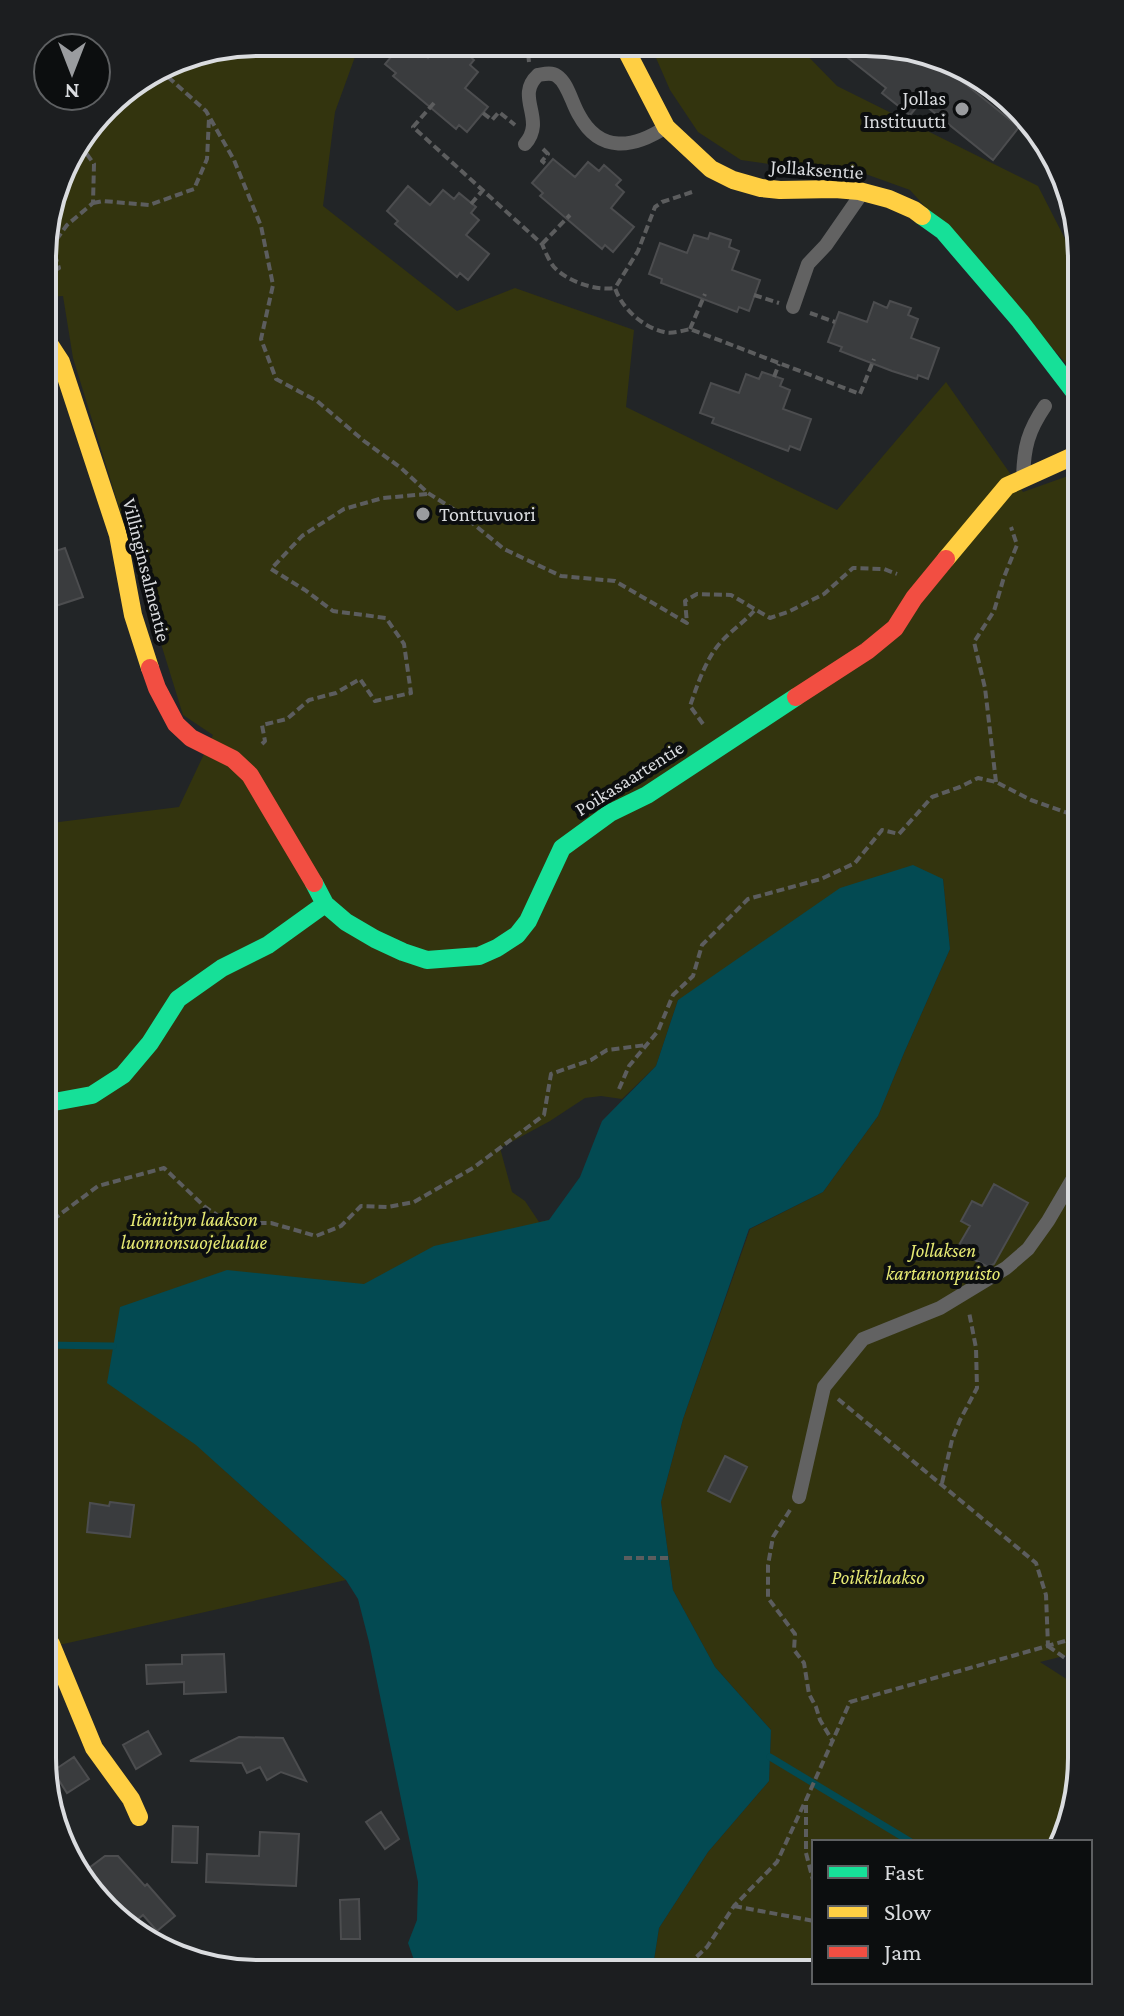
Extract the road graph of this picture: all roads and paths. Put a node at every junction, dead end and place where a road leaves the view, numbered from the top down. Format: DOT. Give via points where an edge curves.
graph roads {
  1 [pos="629,56"];
  2 [pos="168,77"];
  3 [pos="434,103"];
  4 [pos="483,113"];
  5 [pos="209,116"];
  6 [pos="666,127"];
  7 [pos="528,141"];
  8 [pos="86,153"];
  9 [pos="720,173"];
  10 [pos="483,190"];
  11 [pos="862,192"];
  12 [pos="93,203"];
  13 [pos="471,204"];
  14 [pos="570,215"];
  15 [pos="58,238"];
  16 [pos="542,244"];
  17 [pos="615,288"];
  18 [pos="705,294"];
  19 [pos="754,295"];
  20 [pos="793,307"];
  21 [pos="835,322"];
  22 [pos="690,329"];
  23 [pos="56,354"];
  24 [pos="874,359"];
  25 [pos="779,363"];
  26 [pos="774,377"];
  27 [pos="1068,384"];
  28 [pos="1045,406"];
  29 [pos="1068,458"];
  30 [pos="1023,477"];
  31 [pos="428,493"];
  32 [pos="989,506"];
  33 [pos="925,586"];
  34 [pos="755,610"];
  35 [pos="727,742"];
  36 [pos="241,767"];
  37 [pos="996,782"];
  38 [pos="1068,813"];
  39 [pos="325,904"];
  40 [pos="646,1045"];
  41 [pos="619,1089"];
  42 [pos="56,1102"];
  43 [pos="1068,1187"];
  44 [pos="56,1217"];
  45 [pos="963,1294"];
  46 [pos="824,1387"];
  47 [pos="941,1484"];
  48 [pos="799,1497"];
  49 [pos="624,1558"];
  50 [pos="668,1558"];
  51 [pos="1068,1640"];
  52 [pos="1048,1646"];
  53 [pos="56,1656"];
  54 [pos="1068,1660"];
  55 [pos="832,1740"];
  56 [pos="806,1800"];
  57 [pos="139,1817"];
  58 [pos="812,1876"];
  59 [pos="734,1906"];
  60 [pos="812,1921"];
  61 [pos="693,1960"];
  1 -- 6 [label="street, Jollaksentie"];
  2 -- 5 [label="path"];
  3 -- 10 [label="path" via="413,127"];
  4 -- 7 [label="path" via="492,120 499,112"];
  5 -- 12 [label="path" via="207,159 194,189 149,205"];
  5 -- 31 [label="path" via="261,226 273,285 261,339 276,379 317,401"];
  6 -- 7 [label="lane" via="635,144 610,143 580,118 567,89 549,73 538,75 528,88 534,127"];
  6 -- 9 [label="street, Jollaksentie"];
  8 -- 12 [label="path" via="94,164"];
  9 -- 11 [label="street, Jollaksentie" via="761,188"];
  9 -- 17 [label="path" via="700,190 655,207 638,251"];
  10 -- 13 [label="path"];
  10 -- 16 [label="path"];
  11 -- 20 [label="lane" via="808,264"];
  11 -- 27 [label="street, Jollaksentie" via="914,210 943,231"];
  12 -- 15 [label="path"];
  14 -- 16 [label="path"];
  16 -- 17 [label="path" via="556,269 577,282"];
  17 -- 22 [label="path" via="639,322 666,333"];
  18 -- 22 [label="path"];
  19 -- 20 [label="path"];
  20 -- 21 [label="path"];
  22 -- 25 [label="path"];
  23 -- 36 [label="street, Villinginsalmentie" via="118,535 133,615 157,688 176,724"];
  24 -- 25 [label="path" via="860,394"];
  25 -- 26 [label="path"];
  28 -- 30 [label="lane" via="1027,439"];
  29 -- 30 [label="street, Poikasaartentie"];
  30 -- 32 [label="street, Poikasaartentie"];
  31 -- 34 [label="path" via="504,549 561,576 615,581 687,623 685,601 697,594 731,595"];
  31 -- 36 [label="path" via="344,509 302,536 271,569 333,611 386,618 404,644 411,693 375,701 360,679 309,700 287,719 262,725 265,741"];
  32 -- 33 [label="street, Poikasaartentie"];
  32 -- 37 [label="path" via="1009,521 1017,545 994,611 974,642"];
  33 -- 34 [label="path" via="884,569 853,568 824,594 788,612 770,618"];
  33 -- 35 [label="street, Poikasaartentie" via="895,628 867,651"];
  34 -- 35 [label="path" via="720,643 690,706"];
  35 -- 39 [label="street, Poikasaartentie" via="562,848 528,921 517,935 479,956 427,960 403,952 346,922"];
  36 -- 39 [label="street, Villinginsalmentie"];
  37 -- 38 [label="path"];
  37 -- 40 [label="path" via="978,778 932,797 899,834 882,830 855,863 821,879 748,899 702,945 693,976 673,995"];
  39 -- 42 [label="street" via="178,999 123,1075 92,1095"];
  40 -- 41 [label="path"];
  40 -- 44 [label="path" via="607,1050 551,1074 544,1115 473,1168 414,1202 361,1206 341,1226 316,1236 271,1223 229,1223 164,1168 98,1186"];
  43 -- 45 [label="lane" via="1028,1249"];
  45 -- 46 [label="lane" via="863,1339"];
  45 -- 47 [label="path" via="976,1348 977,1388 952,1440"];
  46 -- 47 [label="path"];
  46 -- 48 [label="lane"];
  47 -- 52 [label="path" via="1036,1563 1046,1595"];
  48 -- 55 [label="path" via="773,1537 768,1598 795,1634 794,1650 804,1663 809,1694"];
  49 -- 50 [label="path"];
  51 -- 52 [label="path"];
  52 -- 54 [label="path"];
  52 -- 55 [label="path" via="850,1702"];
  53 -- 57 [label="street" via="94,1748"];
  55 -- 56 [label="path"];
  56 -- 58 [label="path" via="806,1853"];
  56 -- 59 [label="path" via="777,1862"];
  59 -- 60 [label="path"];
  59 -- 61 [label="path"];
}
